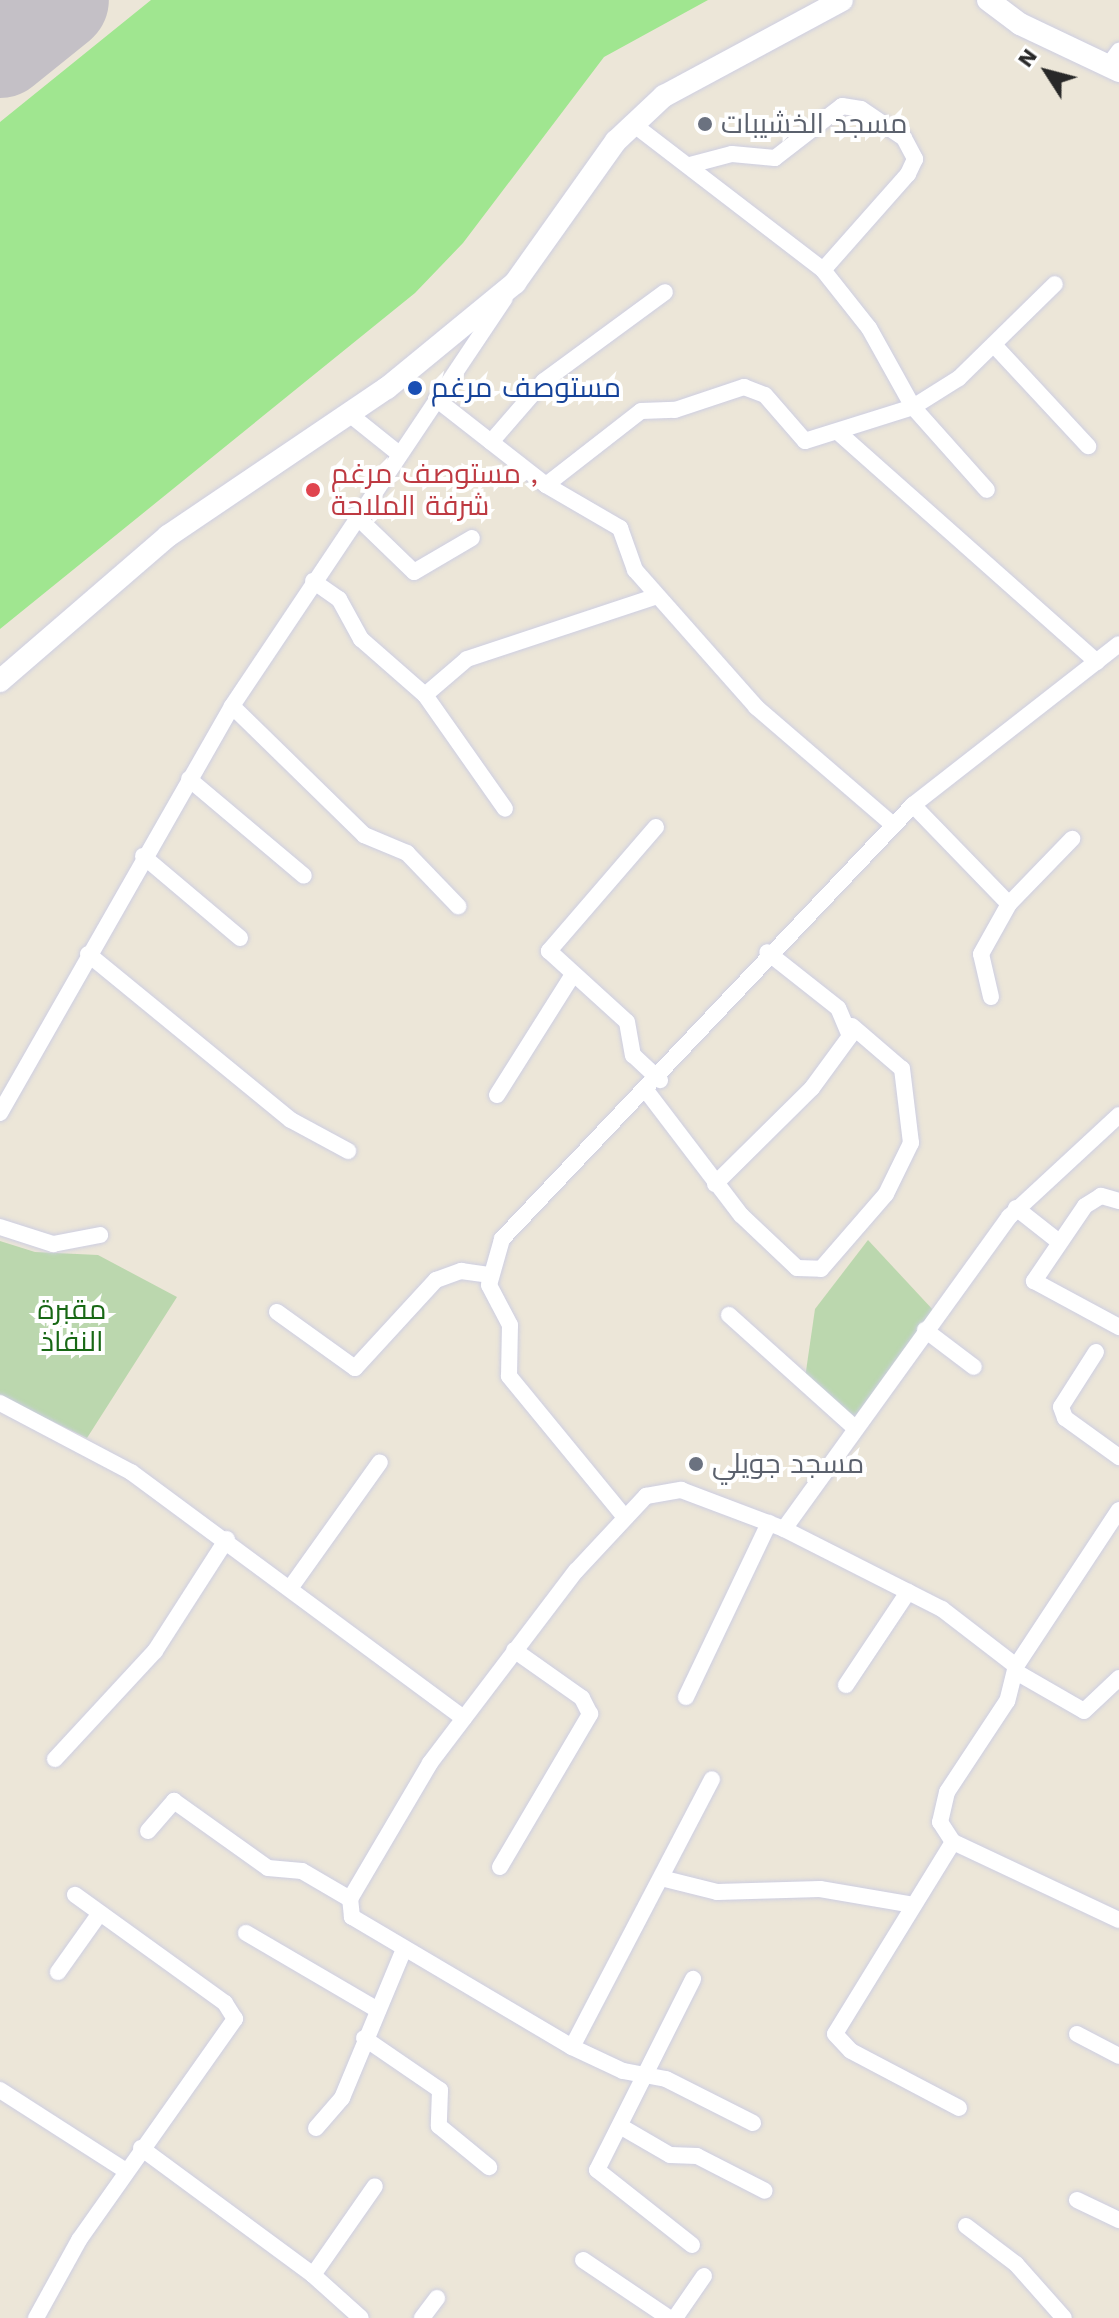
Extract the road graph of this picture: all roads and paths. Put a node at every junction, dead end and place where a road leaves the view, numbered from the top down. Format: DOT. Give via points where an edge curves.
graph roads {
  1 [pos="842,0"];
  2 [pos="988,0"];
  3 [pos="1115,63"];
  4 [pos="633,124"];
  5 [pos="690,165"];
  6 [pos="823,270"];
  7 [pos="515,283"];
  8 [pos="1055,284"];
  9 [pos="665,292"];
  10 [pos="995,346"];
  11 [pos="436,399"];
  12 [pos="913,407"];
  13 [pos="348,413"];
  14 [pos="839,433"];
  15 [pos="491,442"];
  16 [pos="1088,446"];
  17 [pos="398,453"];
  18 [pos="546,485"];
  19 [pos="987,490"];
  20 [pos="355,515"];
  21 [pos="472,538"];
  22 [pos="313,581"];
  23 [pos="657,596"];
  24 [pos="1119,644"];
  25 [pos="1097,662"];
  26 [pos="0,681"];
  27 [pos="425,695"];
  28 [pos="232,706"];
  29 [pos="189,779"];
  30 [pos="913,805"];
  31 [pos="505,809"];
  32 [pos="893,825"];
  33 [pos="656,827"];
  34 [pos="1072,839"];
  35 [pos="143,856"];
  36 [pos="304,876"];
  37 [pos="1009,904"];
  38 [pos="458,906"];
  39 [pos="240,938"];
  40 [pos="767,952"];
  41 [pos="88,954"];
  42 [pos="572,976"];
  43 [pos="991,997"];
  44 [pos="852,1026"];
  45 [pos="654,1087"];
  46 [pos="497,1095"];
  47 [pos="2,1104"];
  48 [pos="1119,1115"];
  49 [pos="348,1151"];
  50 [pos="715,1184"];
  51 [pos="1119,1201"];
  52 [pos="1016,1208"];
  53 [pos="0,1227"];
  54 [pos="100,1235"];
  55 [pos="1059,1242"];
  56 [pos="489,1275"];
  57 [pos="277,1312"];
  58 [pos="729,1315"];
  59 [pos="1119,1327"];
  60 [pos="925,1330"];
  61 [pos="1096,1352"];
  62 [pos="974,1367"];
  63 [pos="0,1403"];
  64 [pos="855,1428"];
  65 [pos="1119,1457"];
  66 [pos="380,1462"];
  67 [pos="1119,1510"];
  68 [pos="623,1515"];
  69 [pos="776,1526"];
  70 [pos="227,1539"];
  71 [pos="291,1587"];
  72 [pos="908,1592"];
  73 [pos="514,1650"];
  74 [pos="1017,1669"];
  75 [pos="846,1685"];
  76 [pos="1117,1686"];
  77 [pos="686,1697"];
  78 [pos="464,1718"];
  79 [pos="55,1759"];
  80 [pos="712,1779"];
  81 [pos="148,1831"];
  82 [pos="953,1842"];
  83 [pos="500,1867"];
  84 [pos="661,1878"];
  85 [pos="75,1895"];
  86 [pos="350,1899"];
  87 [pos="914,1905"];
  88 [pos="100,1913"];
  89 [pos="1119,1920"];
  90 [pos="246,1933"];
  91 [pos="404,1949"];
  92 [pos="58,1972"];
  93 [pos="693,1979"];
  94 [pos="376,2009"];
  95 [pos="1077,2034"];
  96 [pos="364,2038"];
  97 [pos="572,2047"];
  98 [pos="1119,2056"];
  99 [pos="645,2074"];
  100 [pos="0,2090"];
  101 [pos="959,2108"];
  102 [pos="753,2123"];
  103 [pos="620,2126"];
  104 [pos="316,2128"];
  105 [pos="141,2148"];
  106 [pos="489,2167"];
  107 [pos="126,2171"];
  108 [pos="375,2186"];
  109 [pos="765,2191"];
  110 [pos="1077,2200"];
  111 [pos="1119,2220"];
  112 [pos="966,2226"];
  113 [pos="692,2245"];
  114 [pos="583,2260"];
  115 [pos="313,2275"];
  116 [pos="704,2276"];
  117 [pos="437,2298"];
  118 [pos="36,2318"];
  119 [pos="361,2318"];
  120 [pos="422,2318"];
  121 [pos="672,2318"];
  122 [pos="1064,2318"];
  1 -- 4 [label="main road" via="696,73"];
  2 -- 3 [label="main road" via="1020,24"];
  4 -- 5 [label="street"];
  4 -- 7 [label="main road"];
  5 -- 6 [label="street"];
  5 -- 6 [label="street" via="732,154 775,158 842,106 861,109 904,138 915,159 908,174"];
  6 -- 12 [label="street" via="869,328"];
  7 -- 11 [label="street"];
  7 -- 13 [label="main road"];
  8 -- 10 [label="street"];
  9 -- 15 [label="street" via="544,381"];
  10 -- 12 [label="street"];
  10 -- 16 [label="street"];
  11 -- 15 [label="street"];
  11 -- 17 [label="street"];
  12 -- 14 [label="street"];
  12 -- 19 [label="street"];
  13 -- 17 [label="street"];
  13 -- 26 [label="main road" via="168,536"];
  14 -- 18 [label="street" via="805,441 765,395 744,387 675,410 641,411"];
  14 -- 25 [label="street"];
  15 -- 18 [label="street"];
  17 -- 20 [label="street"];
  18 -- 23 [label="street" via="623,531 627,559"];
  20 -- 21 [label="street" via="414,572"];
  20 -- 22 [label="street"];
  22 -- 27 [label="street" via="339,599 361,639"];
  22 -- 28 [label="street"];
  23 -- 27 [label="street" via="467,659"];
  23 -- 32 [label="street" via="756,707"];
  24 -- 25 [label="street"];
  25 -- 30 [label="street"];
  27 -- 31 [label="street"];
  28 -- 29 [label="street"];
  28 -- 38 [label="street" via="364,835 407,853"];
  29 -- 35 [label="street"];
  29 -- 36 [label="street"];
  30 -- 32 [label="street"];
  30 -- 37 [label="street"];
  32 -- 40 [label="street"];
  33 -- 42 [label="street" via="551,945 550,958"];
  34 -- 37 [label="street"];
  35 -- 39 [label="street"];
  35 -- 41 [label="street"];
  37 -- 43 [label="street" via="981,954"];
  40 -- 44 [label="street"];
  40 -- 45 [label="street"];
  41 -- 47 [label="street"];
  41 -- 49 [label="street" via="291,1120"];
  42 -- 45 [label="street" via="627,1022 633,1055"];
  42 -- 46 [label="street"];
  44 -- 50 [label="street" via="812,1088"];
  44 -- 50 [label="street" via="902,1069 911,1143 886,1194 821,1269 797,1268"];
  45 -- 50 [label="street"];
  45 -- 56 [label="street" via="515,1221"];
  48 -- 52 [label="street"];
  51 -- 55 [label="street" via="1092,1200"];
  52 -- 55 [label="street"];
  52 -- 60 [label="street"];
  53 -- 54 [label="street" via="53,1244"];
  55 -- 59 [label="street" via="1034,1281"];
  56 -- 57 [label="street" via="461,1271 436,1280 355,1368"];
  56 -- 68 [label="street" via="510,1325 509,1376 517,1391"];
  58 -- 64 [label="street"];
  60 -- 62 [label="street"];
  60 -- 64 [label="street"];
  61 -- 65 [label="street" via="1061,1407 1065,1418"];
  63 -- 70 [label="street" via="70,1435"];
  64 -- 69 [label="street"];
  66 -- 71 [label="street"];
  67 -- 74 [label="street"];
  68 -- 69 [label="street" via="646,1496 681,1490"];
  68 -- 73 [label="street"];
  69 -- 72 [label="street"];
  69 -- 77 [label="street"];
  70 -- 71 [label="street"];
  70 -- 79 [label="street" via="155,1651"];
  71 -- 78 [label="street"];
  72 -- 74 [label="street" via="967,1623"];
  72 -- 75 [label="street"];
  73 -- 78 [label="street"];
  73 -- 83 [label="street" via="582,1698 590,1714"];
  74 -- 76 [label="street" via="1079,1711 1098,1705"];
  74 -- 82 [label="street" via="942,1805 940,1822"];
  78 -- 86 [label="street"];
  80 -- 84 [label="street"];
  81 -- 86 [label="street" via="174,1801 268,1868 302,1871"];
  82 -- 87 [label="street"];
  82 -- 89 [label="street"];
  84 -- 87 [label="street" via="717,1892 820,1889"];
  84 -- 97 [label="street"];
  85 -- 88 [label="street"];
  86 -- 91 [label="street" via="352,1917"];
  87 -- 101 [label="street" via="835,2034 851,2051"];
  88 -- 92 [label="street"];
  88 -- 105 [label="street" via="225,2003 235,2019"];
  90 -- 94 [label="street"];
  91 -- 94 [label="street"];
  91 -- 97 [label="street"];
  93 -- 99 [label="street"];
  94 -- 96 [label="street"];
  95 -- 98 [label="street"];
  96 -- 104 [label="street" via="342,2098"];
  96 -- 106 [label="street" via="440,2090 439,2126"];
  97 -- 99 [label="street"];
  99 -- 102 [label="street"];
  99 -- 103 [label="street"];
  100 -- 107 [label="street"];
  103 -- 109 [label="street" via="670,2155 697,2156"];
  103 -- 113 [label="street" via="597,2174"];
  105 -- 107 [label="street"];
  105 -- 115 [label="street"];
  107 -- 118 [label="street"];
  108 -- 115 [label="street"];
  110 -- 111 [label="street"];
  112 -- 122 [label="street" via="1016,2264"];
  114 -- 121 [label="street"];
  115 -- 119 [label="street"];
  116 -- 121 [label="street"];
  117 -- 120 [label="street"];
}
